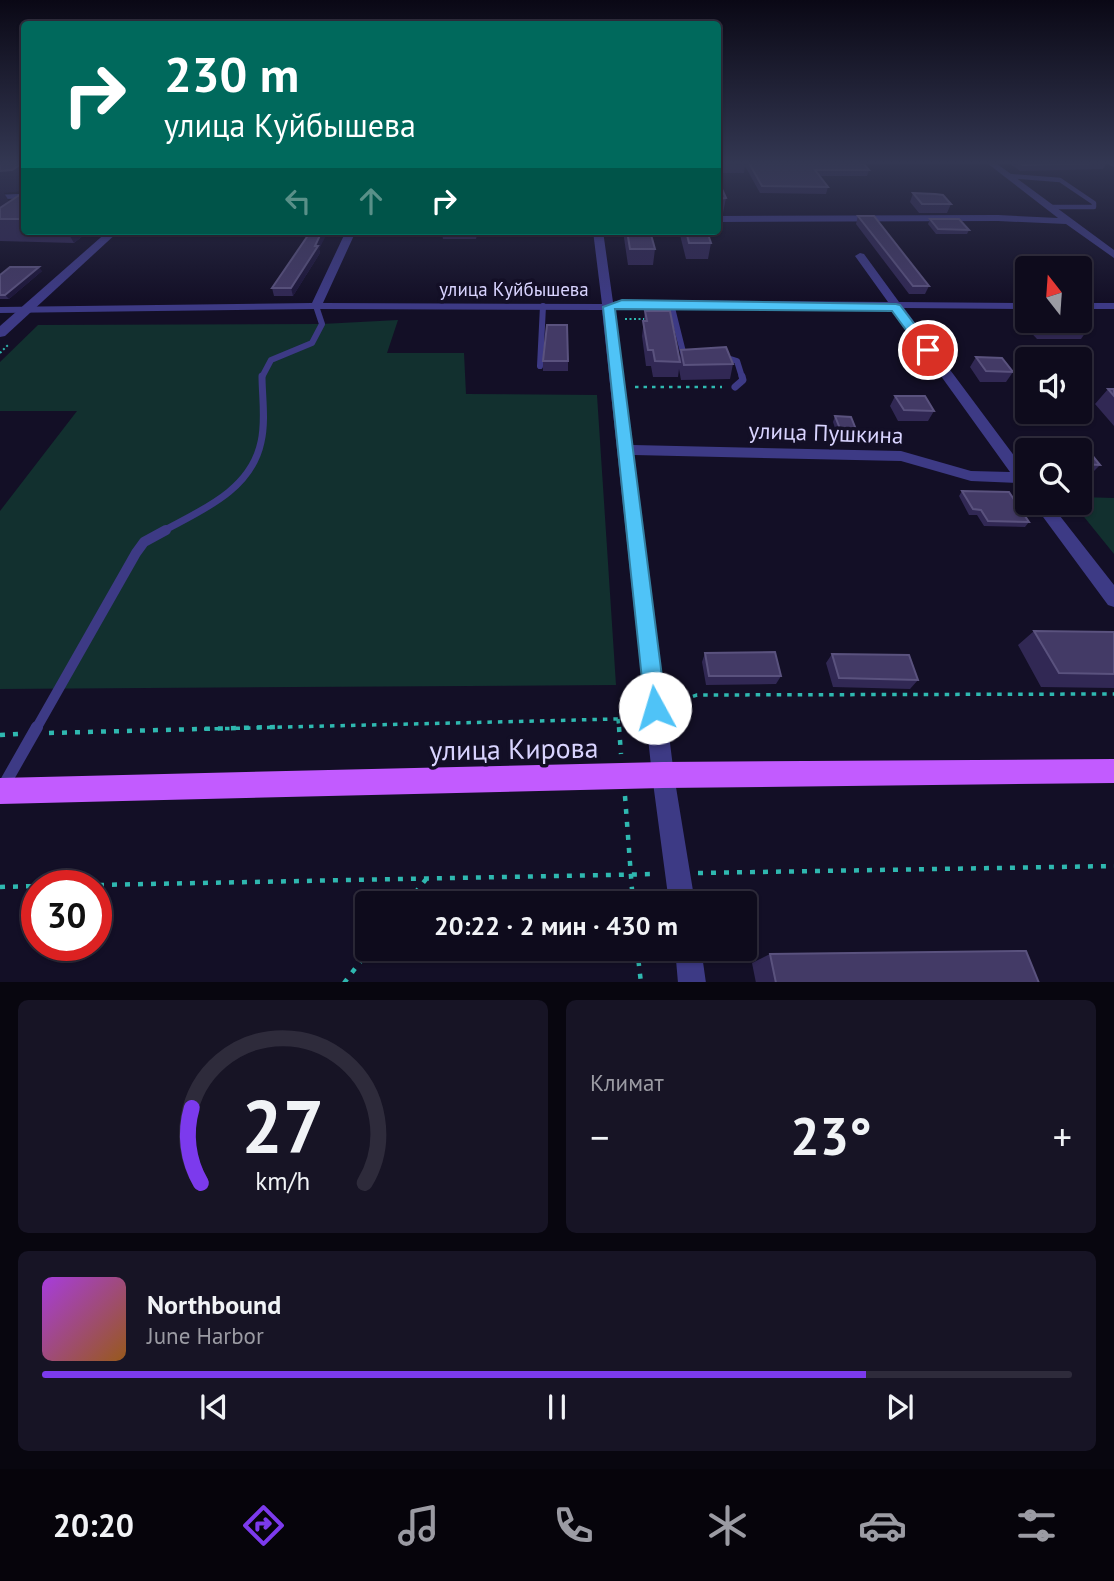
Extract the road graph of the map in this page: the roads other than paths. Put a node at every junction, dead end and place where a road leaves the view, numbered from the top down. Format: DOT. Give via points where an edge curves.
graph roads {
  1 [pos="1052,209"];
  2 [pos="721,219"];
  3 [pos="1068,221"];
  4 [pos="109,235"];
  5 [pos="349,235"];
  6 [pos="599,235"];
  7 [pos="1114,255"];
  8 [pos="860,256"];
  9 [pos="671,304"];
  10 [pos="615,305"];
  11 [pos="316,306"];
  12 [pos="543,306"];
  13 [pos="1015,306"];
  14 [pos="1092,306"];
  15 [pos="1114,306"];
  16 [pos="896,307"];
  17 [pos="26,309"];
  18 [pos="0,310"];
  19 [pos="0,333"];
  20 [pos="697,356"];
  21 [pos="710,356"];
  22 [pos="540,366"];
  23 [pos="735,387"];
  24 [pos="626,450"];
  25 [pos="1015,468"];
  26 [pos="1015,481"];
  27 [pos="1050,515"];
  28 [pos="1114,599"];
  29 [pos="1114,771"];
  30 [pos="663,775"];
  31 [pos="0,791"];
  32 [pos="681,891"];
  33 [pos="690,961"];
  34 [pos="692,982"];
  1 -- 3 [label="street"];
  2 -- 3 [label="street"];
  3 -- 7 [label="street"];
  4 -- 17 [label="street"];
  5 -- 11 [label="street"];
  6 -- 10 [label="street"];
  8 -- 16 [label="street"];
  9 -- 10 [label="street, улица Куйбышева"];
  9 -- 16 [label="street, улица Куйбышева"];
  9 -- 20 [label="lane" via="684,356"];
  10 -- 12 [label="street, улица Куйбышева"];
  10 -- 24 [label="street"];
  11 -- 12 [label="street, улица Куйбышева"];
  11 -- 17 [label="street, улица Куйбышева"];
  11 -- 31 [label="lane" via="322,324 312,343 271,360 262,373 262,440 256,458 229,495 144,541"];
  12 -- 22 [label="lane"];
  13 -- 16 [label="street, улица Куйбышева"];
  14 -- 15 [label="street"];
  16 -- 25 [label="street"];
  17 -- 18 [label="street, улица Куйбышева"];
  17 -- 19 [label="street"];
  21 -- 23 [label="lane" via="737,361 743,380"];
  24 -- 26 [label="street, улица Пушкина" via="901,456 971,476"];
  24 -- 30 [label="street"];
  27 -- 28 [label="street"];
  29 -- 30 [label="main road, улица Кирова"];
  30 -- 31 [label="main road, улица Кирова"];
  30 -- 32 [label="street"];
  33 -- 34 [label="street"];
}
